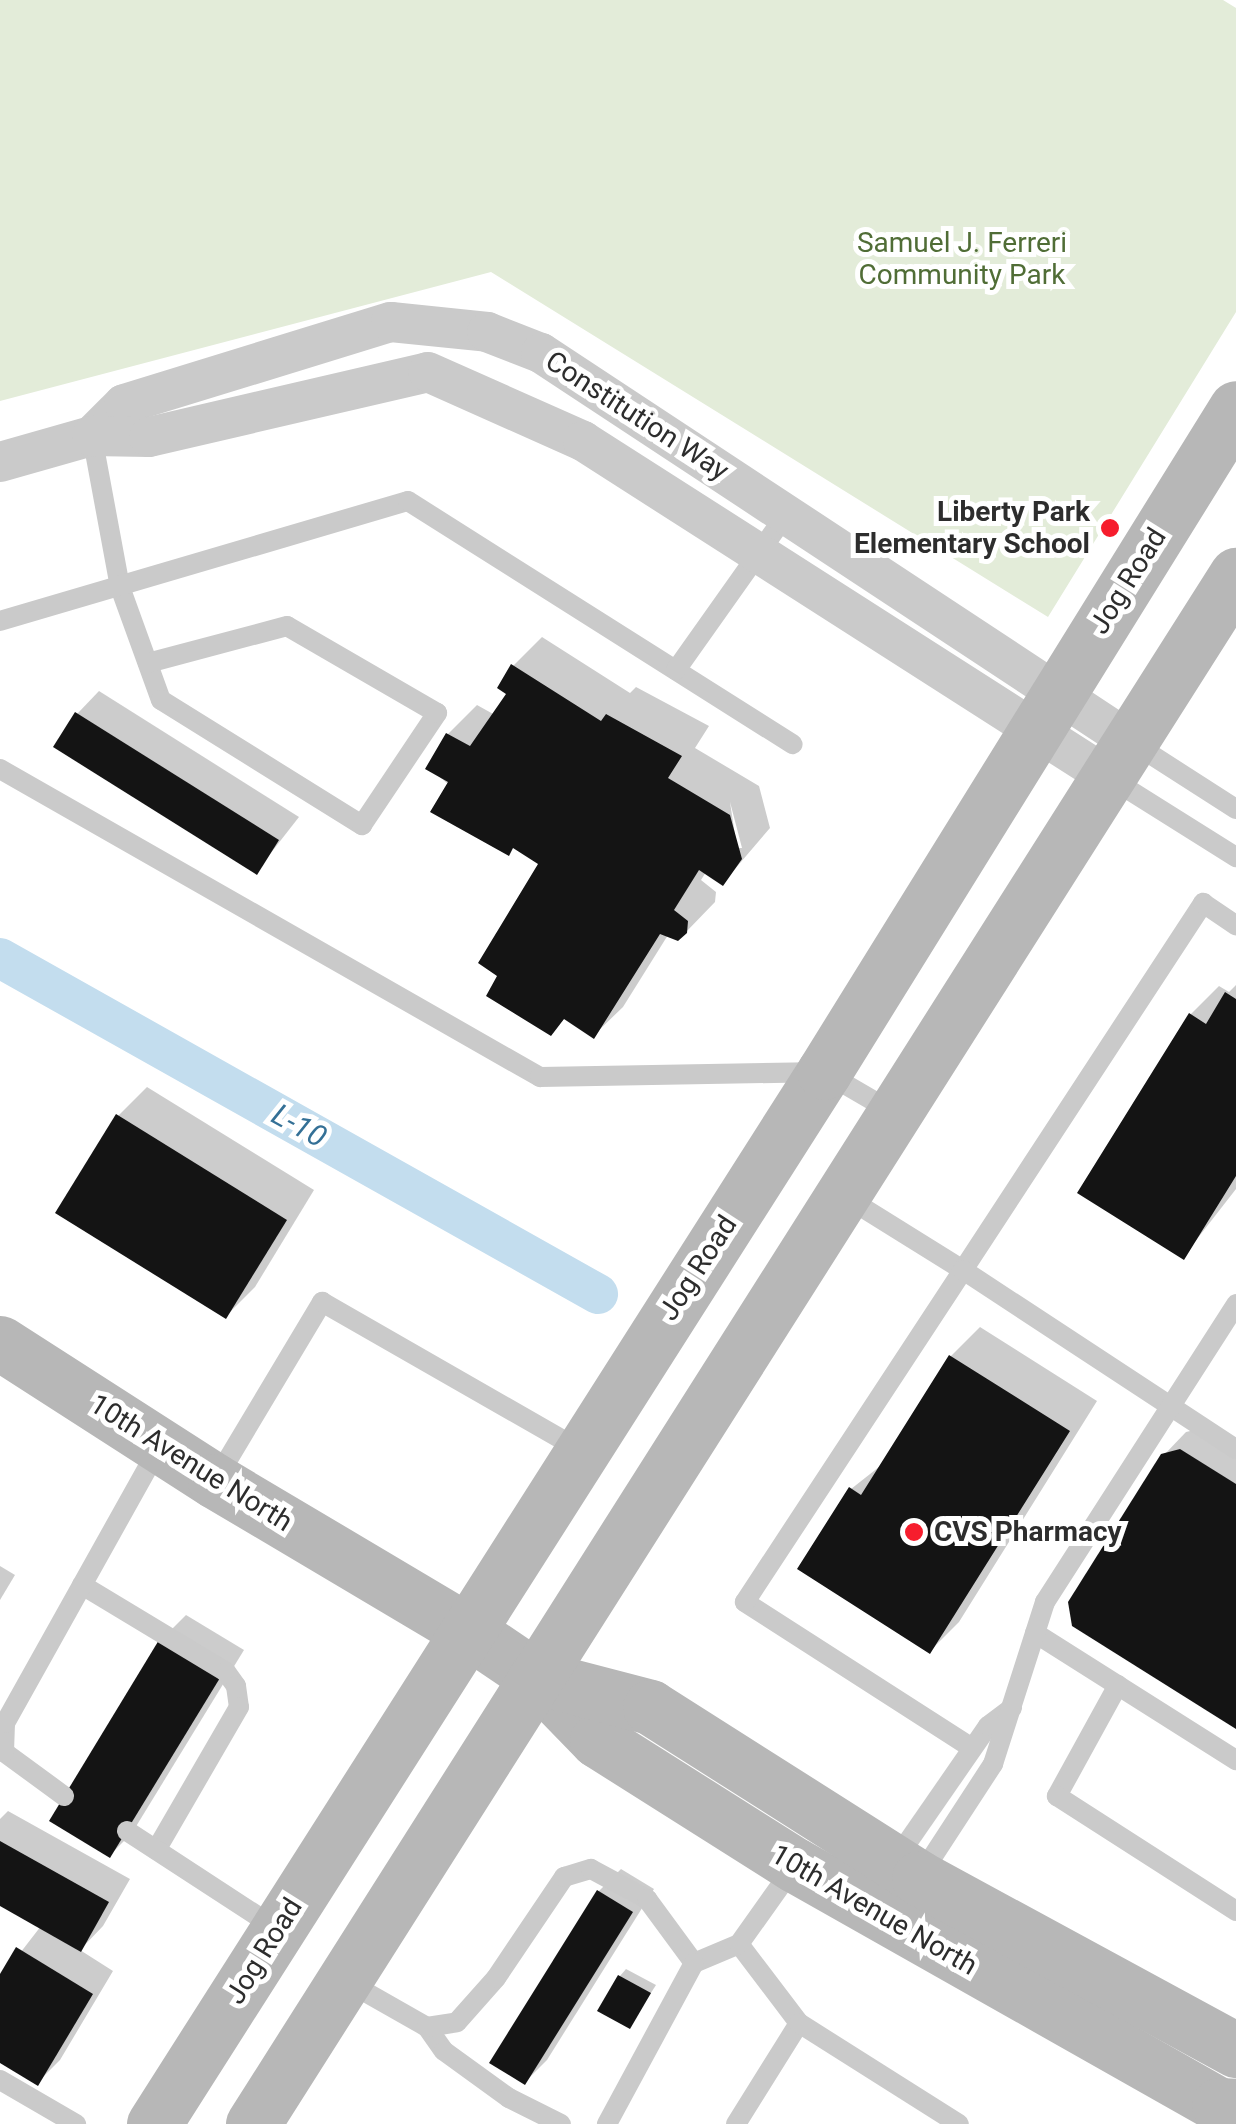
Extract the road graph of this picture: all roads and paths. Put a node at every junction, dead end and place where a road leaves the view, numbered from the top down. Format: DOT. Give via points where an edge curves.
graph roads {
  1 [pos="1236,408"];
  2 [pos="92,436"];
  3 [pos="0,462"];
  4 [pos="787,513"];
  5 [pos="758,554"];
  6 [pos="1236,575"];
  7 [pos="120,587"];
  8 [pos="0,621"];
  9 [pos="148,663"];
  10 [pos="676,670"];
  11 [pos="1047,712"];
  12 [pos="793,744"];
  13 [pos="1121,760"];
  14 [pos="0,769"];
  15 [pos="1236,809"];
  16 [pos="1236,857"];
  17 [pos="1236,924"];
  18 [pos="824,1072"];
  19 [pos="896,1114"];
  20 [pos="843,1196"];
  21 [pos="963,1270"];
  22 [pos="1236,1304"];
  23 [pos="0,1342"];
  24 [pos="1170,1407"];
  25 [pos="160,1445"];
  26 [pos="1236,1450"];
  27 [pos="581,1451"];
  28 [pos="215,1481"];
  29 [pos="82,1585"];
  30 [pos="468,1631"];
  31 [pos="1035,1633"];
  32 [pos="536,1677"];
  33 [pos="1118,1685"];
  34 [pos="1013,1707"];
  35 [pos="972,1748"];
  36 [pos="1236,1760"];
  37 [pos="64,1796"];
  38 [pos="127,1831"];
  39 [pos="156,1850"];
  40 [pos="795,1865"];
  41 [pos="906,1870"];
  42 [pos="1236,1911"];
  43 [pos="278,1929"];
  44 [pos="739,1944"];
  45 [pos="694,1963"];
  46 [pos="344,1980"];
  47 [pos="799,2023"];
  48 [pos="427,2027"];
  49 [pos="1236,2050"];
  50 [pos="0,2080"];
  51 [pos="1236,2106"];
  52 [pos="76,2124"];
  53 [pos="154,2124"];
  54 [pos="253,2124"];
  55 [pos="561,2124"];
  56 [pos="607,2124"];
  57 [pos="736,2124"];
  58 [pos="959,2124"];
  1 -- 11 [label="main road, Jog Road"];
  2 -- 3 [label="street, Constitution Way"];
  2 -- 4 [label="street, Constitution Way" via="124,404 391,322 487,332 541,353"];
  2 -- 5 [label="street, Constitution Way" via="149,437 428,372 584,441"];
  2 -- 7 [label="lane"];
  4 -- 5 [label="lane"];
  4 -- 11 [label="street, Constitution Way" via="916,605"];
  5 -- 10 [label="lane"];
  5 -- 11 [label="street, Constitution Way"];
  6 -- 13 [label="main road"];
  7 -- 8 [label="lane"];
  7 -- 9 [label="lane"];
  7 -- 10 [label="lane" via="408,500"];
  9 -- 9 [label="lane" via="161,700 362,825 437,713 287,626"];
  10 -- 12 [label="lane"];
  11 -- 13 [label="street, Constitution Way"];
  11 -- 18 [label="main road, Jog Road"];
  13 -- 15 [label="lane"];
  13 -- 16 [label="lane"];
  13 -- 19 [label="main road"];
  14 -- 18 [label="lane" via="540,1077"];
  17 -- 21 [label="lane" via="1203,903"];
  18 -- 19 [label="lane"];
  18 -- 27 [label="main road, Jog Road"];
  19 -- 20 [label="main road"];
  20 -- 21 [label="lane"];
  20 -- 32 [label="main road"];
  21 -- 24 [label="lane"];
  21 -- 35 [label="lane" via="745,1602"];
  22 -- 24 [label="lane"];
  23 -- 25 [label="main road, 10th Avenue North"];
  24 -- 26 [label="lane"];
  24 -- 31 [label="lane" via="1045,1602"];
  25 -- 28 [label="main road, 10th Avenue North"];
  25 -- 29 [label="lane"];
  27 -- 28 [label="lane" via="322,1302"];
  27 -- 30 [label="main road, Jog Road"];
  28 -- 30 [label="main road, 10th Avenue North"];
  29 -- 37 [label="lane" via="5,1723 4,1752"];
  29 -- 39 [label="lane" via="226,1672 236,1686 239,1708"];
  30 -- 32 [label="main road, 10th Avenue North"];
  30 -- 43 [label="main road, Jog Road"];
  31 -- 33 [label="lane"];
  31 -- 34 [label="lane"];
  32 -- 40 [label="main road, 10th Avenue North" via="597,1740"];
  32 -- 41 [label="main road, 10th Avenue North" via="650,1707"];
  32 -- 46 [label="main road"];
  33 -- 36 [label="lane"];
  33 -- 42 [label="lane" via="1057,1796"];
  34 -- 35 [label="lane"];
  34 -- 41 [label="lane" via="993,1764"];
  35 -- 41 [label="lane"];
  38 -- 39 [label="lane"];
  39 -- 43 [label="lane"];
  40 -- 44 [label="lane"];
  40 -- 51 [label="main road, 10th Avenue North" via="1202,2095"];
  41 -- 49 [label="main road, 10th Avenue North"];
  43 -- 53 [label="main road, Jog Road"];
  44 -- 45 [label="lane"];
  44 -- 47 [label="lane"];
  45 -- 48 [label="lane" via="647,1899 591,1868 564,1877 458,2022"];
  45 -- 56 [label="lane"];
  46 -- 48 [label="lane"];
  46 -- 54 [label="main road"];
  47 -- 57 [label="lane"];
  47 -- 58 [label="lane"];
  48 -- 55 [label="lane" via="444,2051 496,2089"];
  50 -- 52 [label="lane"];
}
